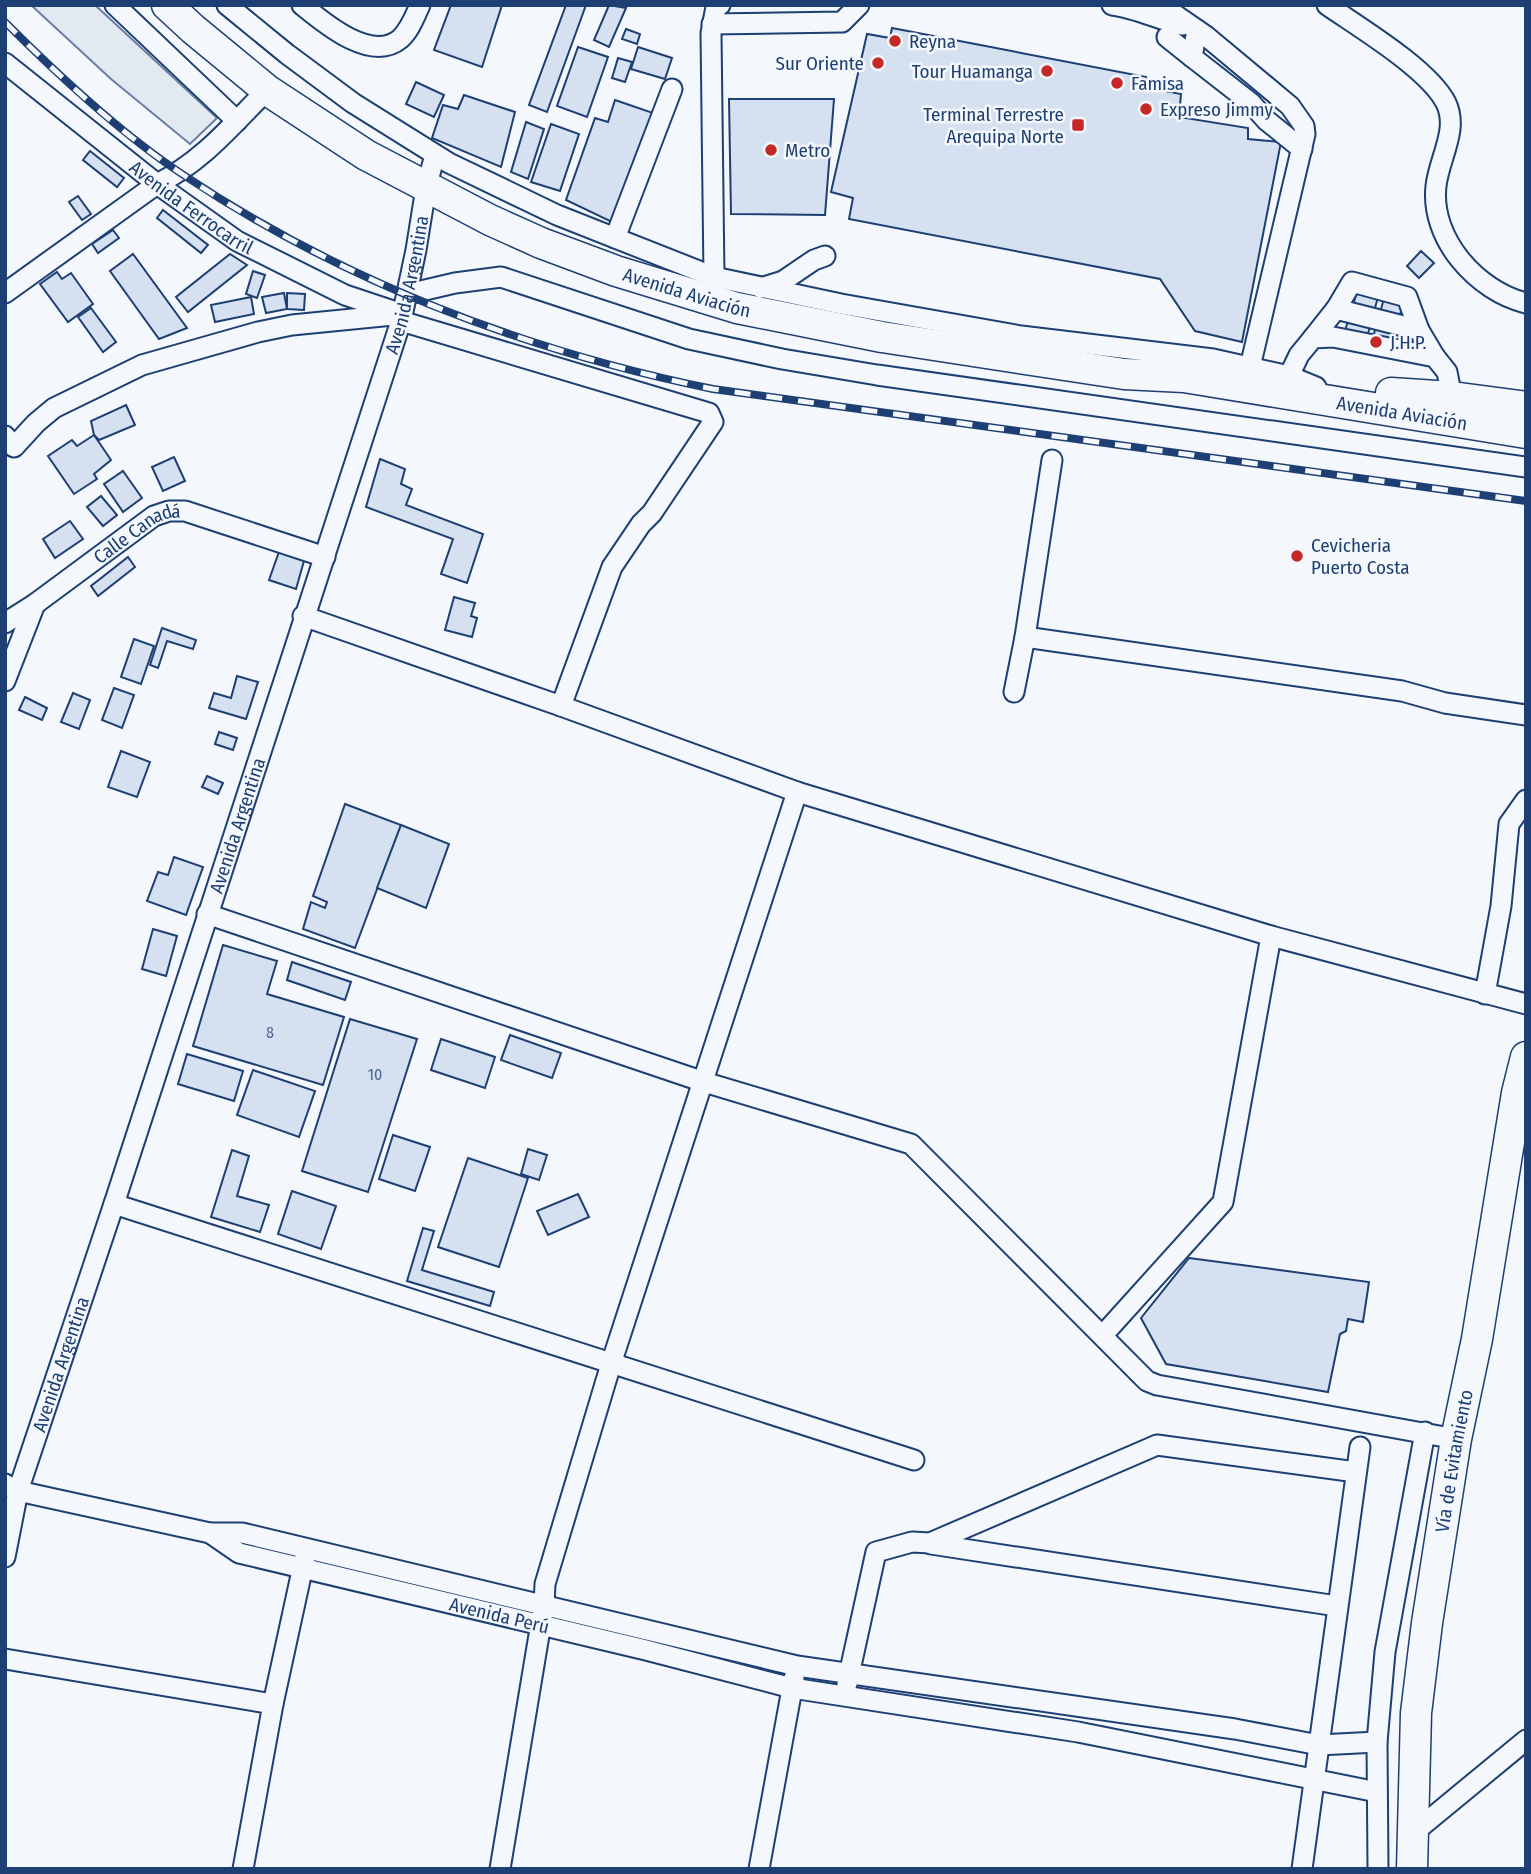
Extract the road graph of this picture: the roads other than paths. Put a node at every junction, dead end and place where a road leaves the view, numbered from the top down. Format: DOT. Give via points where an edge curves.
graph roads {
  1 [pos="115,5"];
  2 [pos="167,5"];
  3 [pos="227,5"];
  4 [pos="302,5"];
  5 [pos="420,5"];
  6 [pos="720,5"];
  7 [pos="859,5"];
  8 [pos="1112,5"];
  9 [pos="1161,5"];
  10 [pos="1327,5"];
  11 [pos="712,24"];
  12 [pos="1195,29"];
  13 [pos="1167,37"];
  14 [pos="1192,57"];
  15 [pos="5,63"];
  16 [pos="672,89"];
  17 [pos="267,90"];
  18 [pos="237,121"];
  19 [pos="1302,149"];
  20 [pos="435,155"];
  21 [pos="157,184"];
  22 [pos="426,188"];
  23 [pos="615,238"];
  24 [pos="825,256"];
  25 [pos="711,288"];
  26 [pos="760,288"];
  27 [pos="5,293"];
  28 [pos="408,294"];
  29 [pos="1526,303"];
  30 [pos="1336,309"];
  31 [pos="401,317"];
  32 [pos="1419,330"];
  33 [pos="1313,338"];
  34 [pos="1435,357"];
  35 [pos="1180,365"];
  36 [pos="1250,367"];
  37 [pos="1284,383"];
  38 [pos="1452,397"];
  39 [pos="1526,407"];
  40 [pos="36,423"];
  41 [pos="5,427"];
  42 [pos="1526,433"];
  43 [pos="8,446"];
  44 [pos="1052,460"];
  45 [pos="1526,467"];
  46 [pos="325,557"];
  47 [pos="35,604"];
  48 [pos="303,616"];
  49 [pos="5,622"];
  50 [pos="1025,637"];
  51 [pos="6,676"];
  52 [pos="1014,692"];
  53 [pos="561,706"];
  54 [pos="1526,715"];
  55 [pos="797,792"];
  56 [pos="1526,800"];
  57 [pos="207,914"];
  58 [pos="1271,936"];
  59 [pos="1485,994"];
  60 [pos="1526,1004"];
  61 [pos="1526,1057"];
  62 [pos="704,1082"];
  63 [pos="114,1204"];
  64 [pos="1103,1335"];
  65 [pos="611,1364"];
  66 [pos="1425,1432"];
  67 [pos="1457,1439"];
  68 [pos="1360,1447"];
  69 [pos="914,1460"];
  70 [pos="1356,1472"];
  71 [pos="8,1499"];
  72 [pos="930,1544"];
  73 [pos="5,1557"];
  74 [pos="304,1558"];
  75 [pos="544,1605"];
  76 [pos="1337,1606"];
  77 [pos="541,1625"];
  78 [pos="5,1659"];
  79 [pos="796,1667"];
  80 [pos="849,1674"];
  81 [pos="792,1688"];
  82 [pos="844,1695"];
  83 [pos="272,1704"];
  84 [pos="1526,1740"];
  85 [pos="1377,1742"];
  86 [pos="1319,1745"];
  87 [pos="1314,1779"];
  88 [pos="1377,1792"];
  89 [pos="1412,1834"];
  90 [pos="243,1869"];
  91 [pos="500,1869"];
  92 [pos="759,1869"];
  93 [pos="1302,1869"];
  94 [pos="1378,1869"];
  95 [pos="1412,1869"];
  1 -- 18 [label="street"];
  2 -- 17 [label="highway, Avenida Aviación"];
  3 -- 20 [label="street" via="353,103"];
  4 -- 5 [label="street" via="345,38 381,46 405,34"];
  6 -- 11 [label="street"];
  7 -- 11 [label="street" via="842,22"];
  8 -- 12 [label="street"];
  9 -- 12 [label="street"];
  10 -- 29 [label="street" via="1436,87 1450,114 1436,189 1442,226 1464,264 1481,282"];
  11 -- 25 [label="street"];
  12 -- 14 [label="street"];
  12 -- 19 [label="street" via="1290,106 1304,126"];
  13 -- 14 [label="street"];
  14 -- 19 [label="street"];
  15 -- 21 [label="street, Avenida Ferrocarril"];
  16 -- 23 [label="street"];
  17 -- 18 [label="street"];
  17 -- 22 [label="highway, Avenida Aviación" via="356,149"];
  18 -- 21 [label="street" via="217,144 180,173"];
  19 -- 36 [label="street"];
  20 -- 22 [label="street, Avenida Argentina"];
  20 -- 23 [label="street" via="556,215"];
  21 -- 27 [label="street"];
  21 -- 31 [label="street, Avenida Ferrocarril" via="236,241"];
  22 -- 25 [label="highway, Avenida Aviación" via="541,243 616,271"];
  22 -- 28 [label="street, Avenida Argentina"];
  23 -- 25 [label="street"];
  24 -- 26 [label="street" via="783,281"];
  25 -- 26 [label="street"];
  25 -- 35 [label="highway, Avenida Aviación" via="737,308 921,343 1124,374"];
  26 -- 35 [label="street"];
  28 -- 31 [label="street, Avenida Argentina"];
  28 -- 45 [label="street" via="501,277 689,339 782,359"];
  30 -- 32 [label="street"];
  30 -- 32 [label="street" via="1352,282 1407,297"];
  30 -- 33 [label="street"];
  31 -- 40 [label="street" via="292,325 184,351 99,385 54,408"];
  31 -- 46 [label="street, Avenida Argentina"];
  31 -- 53 [label="street, Avenida Ferrocarril" via="709,413 713,422 612,567"];
  32 -- 34 [label="street"];
  33 -- 34 [label="street" via="1333,337"];
  33 -- 37 [label="street"];
  34 -- 38 [label="street" via="1447,372"];
  35 -- 36 [label="street"];
  35 -- 37 [label="highway, Avenida Aviación"];
  36 -- 37 [label="street"];
  37 -- 38 [label="highway, Avenida Aviación"];
  37 -- 42 [label="highway, Avenida Aviación"];
  38 -- 39 [label="highway, Avenida Aviación"];
  40 -- 41 [label="street"];
  40 -- 43 [label="street"];
  44 -- 50 [label="street"];
  46 -- 47 [label="street, Calle Canadá" via="185,512 169,511 154,516"];
  46 -- 48 [label="street, Avenida Argentina"];
  47 -- 49 [label="street, Calle Canadá"];
  47 -- 51 [label="street"];
  48 -- 53 [label="street"];
  48 -- 57 [label="street, Avenida Argentina"];
  50 -- 52 [label="street"];
  50 -- 54 [label="street" via="1402,691 1445,703"];
  53 -- 55 [label="street"];
  55 -- 58 [label="street"];
  55 -- 62 [label="street"];
  56 -- 59 [label="street" via="1508,824 1501,906"];
  57 -- 62 [label="street"];
  57 -- 63 [label="street, Avenida Argentina"];
  58 -- 59 [label="street"];
  58 -- 64 [label="street" via="1223,1202"];
  59 -- 60 [label="street"];
  61 -- 67 [label="highway, Vía de Evitamiento"];
  62 -- 64 [label="street" via="911,1144"];
  62 -- 65 [label="street"];
  63 -- 65 [label="street"];
  63 -- 71 [label="street, Avenida Argentina"];
  64 -- 66 [label="street" via="1147,1381 1157,1385"];
  65 -- 69 [label="street"];
  65 -- 75 [label="street" via="545,1584"];
  66 -- 67 [label="street"];
  66 -- 85 [label="street" via="1385,1652"];
  67 -- 89 [label="highway, Vía de Evitamiento" via="1416,1713"];
  68 -- 70 [label="street"];
  70 -- 72 [label="street" via="1157,1445"];
  70 -- 76 [label="street"];
  71 -- 73 [label="street, Avenida Argentina"];
  71 -- 74 [label="street, Avenida Perú" via="210,1534 242,1533"];
  72 -- 76 [label="street"];
  72 -- 80 [label="street" via="912,1542 876,1552"];
  74 -- 75 [label="street, Avenida Perú"];
  74 -- 77 [label="street, Avenida Perú"];
  74 -- 83 [label="street"];
  75 -- 77 [label="street"];
  75 -- 79 [label="street, Avenida Perú"];
  76 -- 86 [label="street"];
  77 -- 81 [label="street, Avenida Perú"];
  77 -- 91 [label="street"];
  78 -- 83 [label="street"];
  79 -- 80 [label="street, Avenida Perú"];
  79 -- 81 [label="street"];
  80 -- 82 [label="street"];
  80 -- 86 [label="street, Avenida Perú"];
  81 -- 82 [label="street, Avenida Perú"];
  81 -- 92 [label="street"];
  82 -- 87 [label="street, Avenida Perú" via="1078,1732"];
  83 -- 90 [label="street"];
  84 -- 89 [label="street"];
  85 -- 86 [label="street, Avenida Perú"];
  85 -- 88 [label="street"];
  86 -- 87 [label="street"];
  87 -- 88 [label="street, Avenida Perú"];
  87 -- 93 [label="street"];
  88 -- 94 [label="street"];
  89 -- 95 [label="highway, Vía de Evitamiento"];
}
